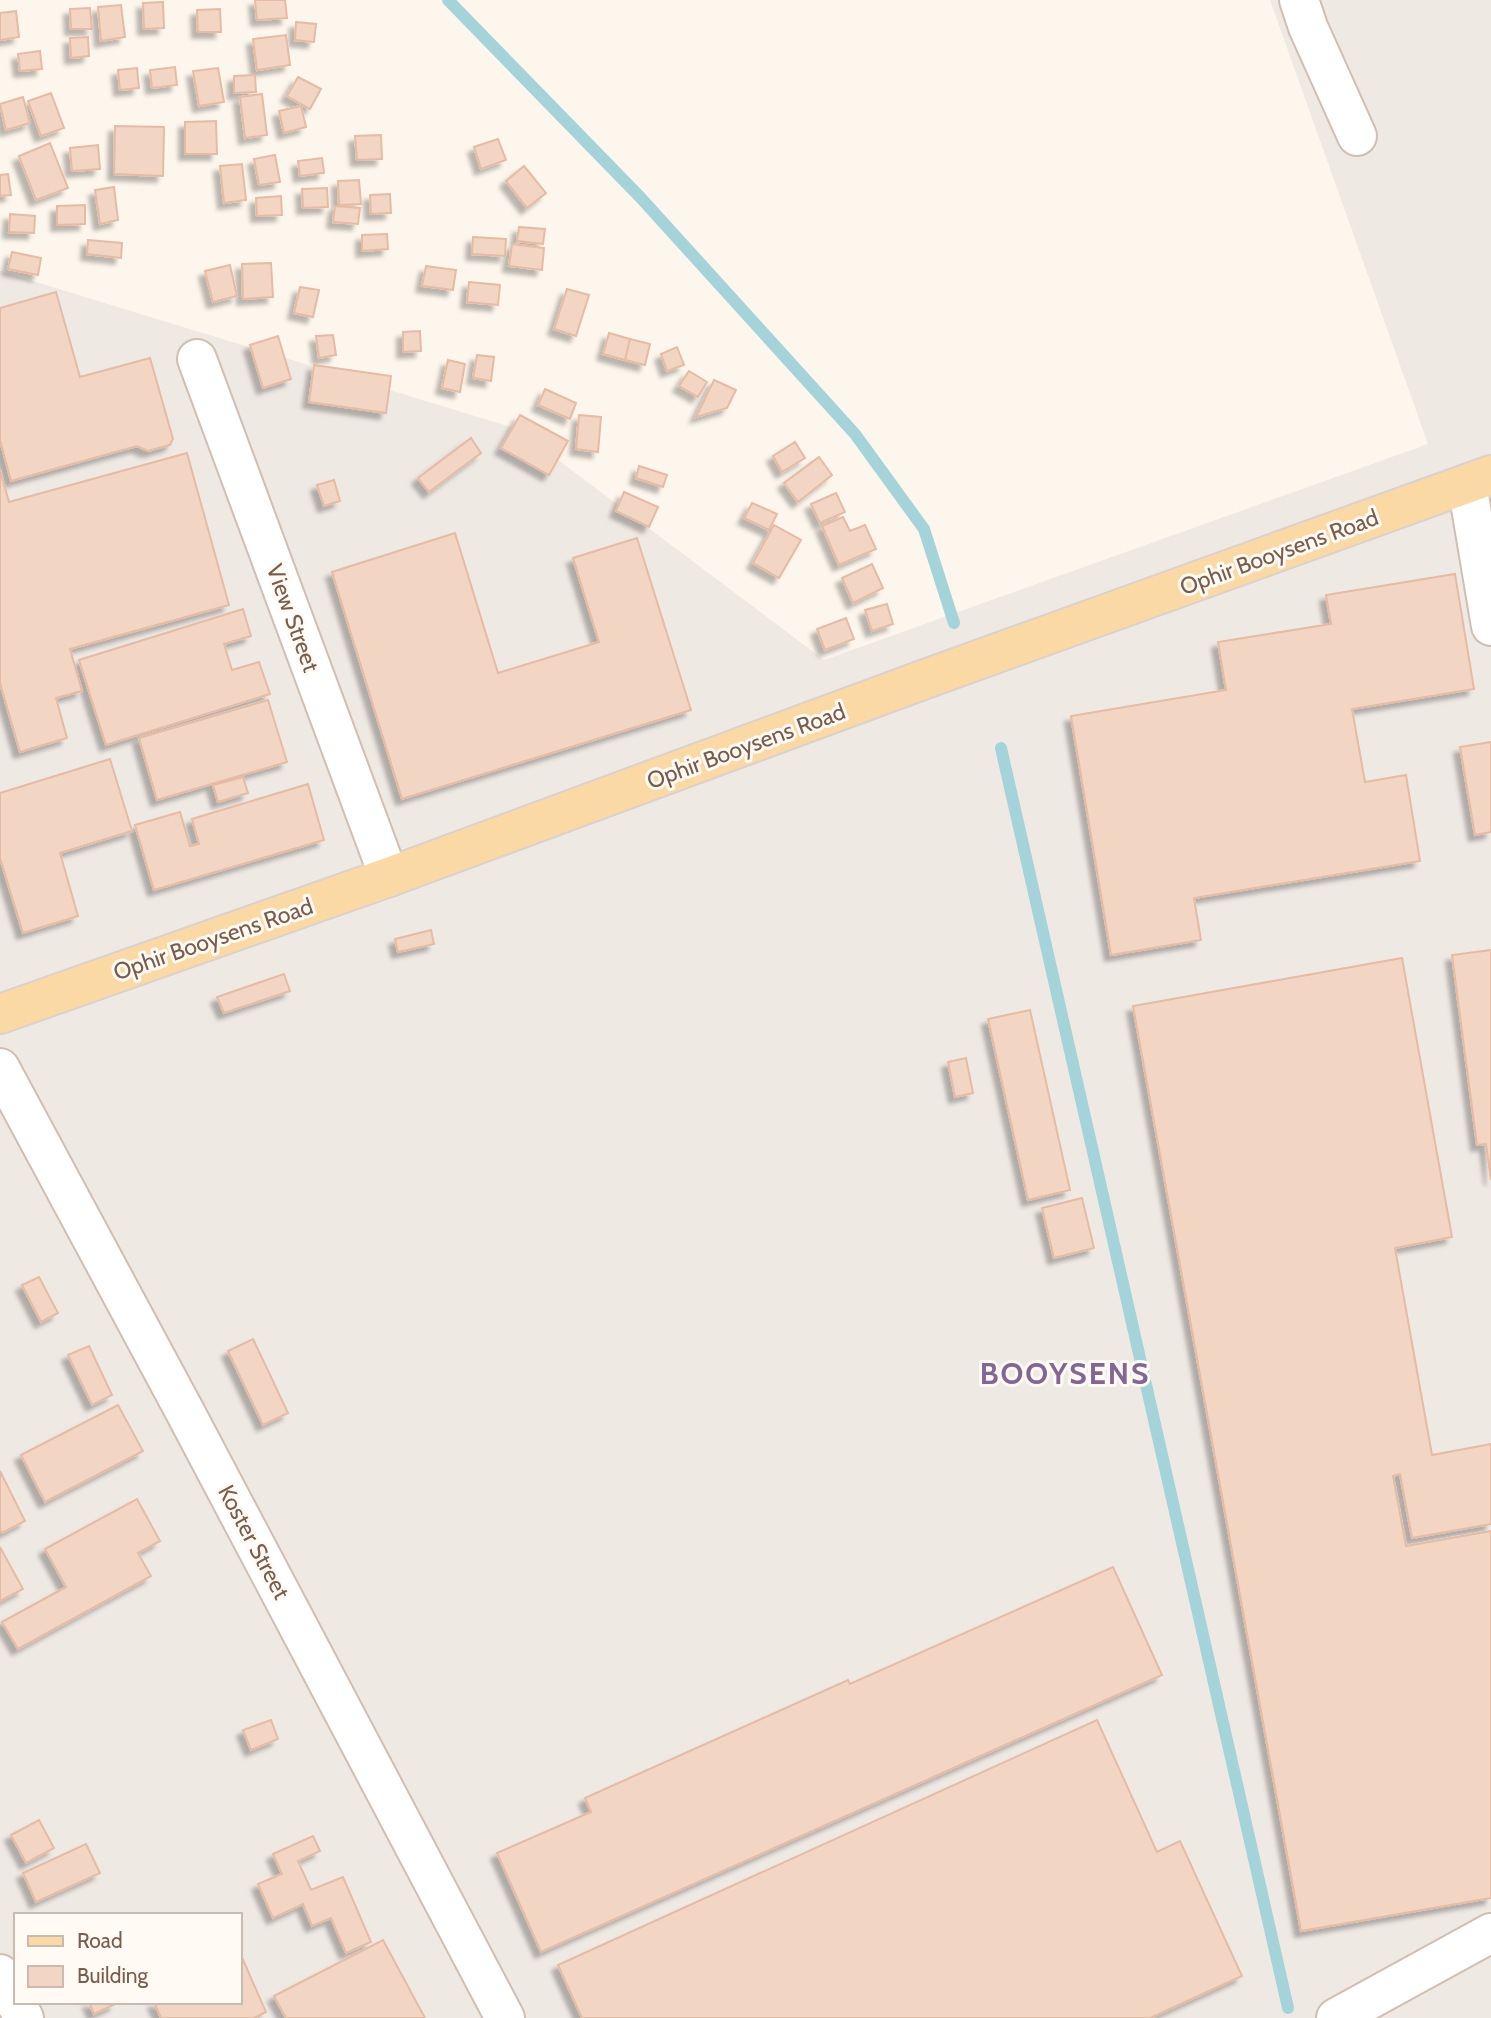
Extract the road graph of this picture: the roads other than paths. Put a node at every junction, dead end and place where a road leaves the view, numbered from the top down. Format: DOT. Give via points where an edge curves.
graph roads {
  1 [pos="1299,0"];
  2 [pos="1357,136"];
  3 [pos="197,359"];
  4 [pos="1479,480"];
  5 [pos="1491,626"];
  6 [pos="389,877"];
  7 [pos="0,1014"];
  8 [pos="0,1068"];
  9 [pos="1491,1933"];
  10 [pos="0,1974"];
  11 [pos="14,2001"];
  12 [pos="505,2018"];
  13 [pos="1336,2018"];
  1 -- 2 [label="street"];
  3 -- 6 [label="street, View Street"];
  4 -- 5 [label="street"];
  4 -- 6 [label="main road, Ophir Booysens Road"];
  6 -- 7 [label="main road, Ophir Booysens Road"];
  8 -- 12 [label="street, Koster Street"];
  9 -- 13 [label="street"];
  10 -- 11 [label="street"];
}
